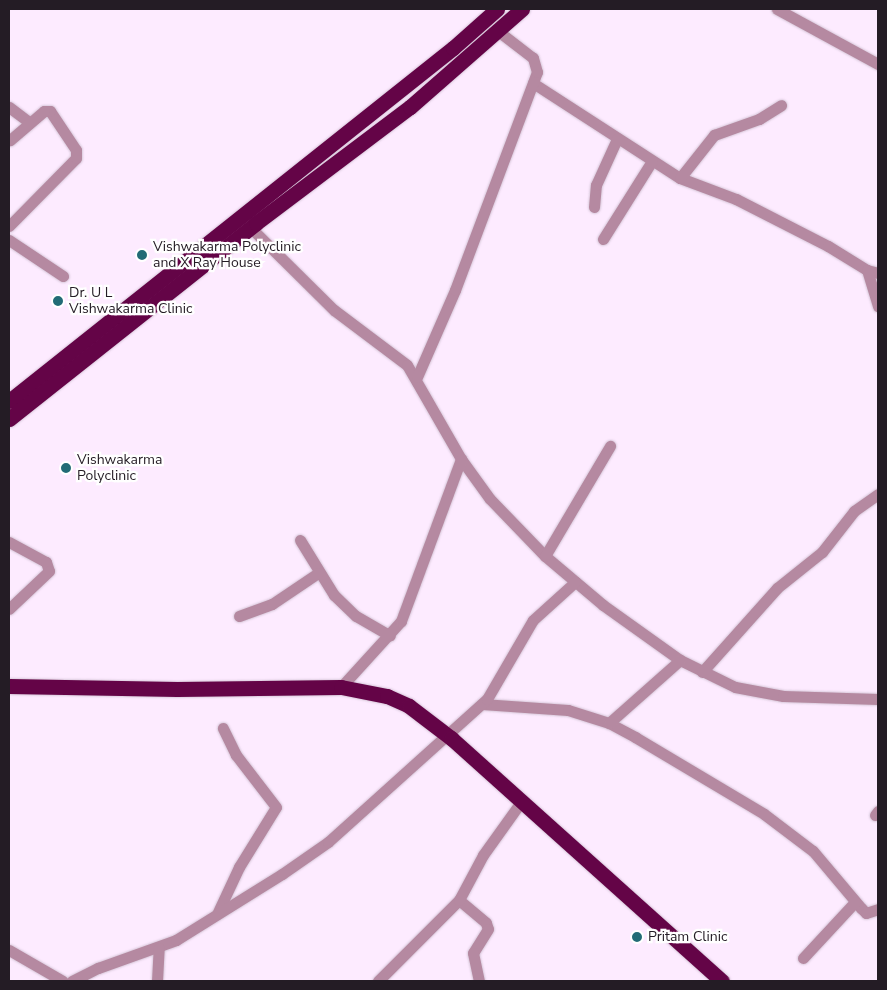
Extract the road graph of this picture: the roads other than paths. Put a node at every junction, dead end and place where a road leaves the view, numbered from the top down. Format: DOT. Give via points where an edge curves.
graph roads {
  1 [pos="497,9"];
  2 [pos="522,9"];
  3 [pos="777,9"];
  4 [pos="498,31"];
  5 [pos="878,64"];
  6 [pos="533,83"];
  7 [pos="781,105"];
  8 [pos="9,107"];
  9 [pos="30,123"];
  10 [pos="10,140"];
  11 [pos="617,140"];
  12 [pos="652,161"];
  13 [pos="680,178"];
  14 [pos="594,207"];
  15 [pos="9,226"];
  16 [pos="250,227"];
  17 [pos="604,239"];
  18 [pos="9,240"];
  19 [pos="873,272"];
  20 [pos="63,276"];
  21 [pos="878,306"];
  22 [pos="417,377"];
  23 [pos="9,401"];
  24 [pos="9,419"];
  25 [pos="610,446"];
  26 [pos="461,459"];
  27 [pos="878,494"];
  28 [pos="300,540"];
  29 [pos="9,542"];
  30 [pos="545,556"];
  31 [pos="318,573"];
  32 [pos="575,582"];
  33 [pos="9,609"];
  34 [pos="238,616"];
  35 [pos="390,636"];
  36 [pos="680,660"];
  37 [pos="702,672"];
  38 [pos="9,686"];
  39 [pos="341,687"];
  40 [pos="878,699"];
  41 [pos="482,704"];
  42 [pos="609,723"];
  43 [pos="223,728"];
  44 [pos="448,735"];
  45 [pos="521,802"];
  46 [pos="459,900"];
  47 [pos="855,902"];
  48 [pos="878,910"];
  49 [pos="217,914"];
  50 [pos="159,948"];
  51 [pos="9,950"];
  52 [pos="803,958"];
  53 [pos="63,981"];
  54 [pos="72,981"];
  55 [pos="157,981"];
  56 [pos="378,981"];
  57 [pos="479,981"];
  58 [pos="722,981"];
  1 -- 23 [label="highway" via="439,60"];
  2 -- 4 [label="highway"];
  3 -- 5 [label="street"];
  4 -- 6 [label="street" via="534,58 537,64"];
  4 -- 16 [label="highway" via="410,107"];
  6 -- 11 [label="street"];
  6 -- 22 [label="street" via="458,282"];
  7 -- 13 [label="street" via="758,119 714,136"];
  8 -- 9 [label="street"];
  9 -- 10 [label="street"];
  9 -- 15 [label="street" via="44,111 50,111 76,150 76,158"];
  11 -- 12 [label="street"];
  11 -- 14 [label="street" via="596,185"];
  12 -- 13 [label="street"];
  12 -- 17 [label="street"];
  13 -- 19 [label="street" via="736,199"];
  16 -- 22 [label="street" via="334,310 397,356"];
  16 -- 24 [label="highway"];
  18 -- 20 [label="street"];
  19 -- 21 [label="street"];
  22 -- 26 [label="street"];
  25 -- 30 [label="street"];
  26 -- 30 [label="street" via="490,499"];
  26 -- 35 [label="street" via="405,612"];
  27 -- 37 [label="street" via="854,511 822,552 777,588"];
  28 -- 31 [label="street"];
  29 -- 33 [label="street" via="46,562 50,571"];
  30 -- 32 [label="street"];
  31 -- 34 [label="street" via="272,604"];
  31 -- 35 [label="street" via="346,608"];
  32 -- 36 [label="street"];
  32 -- 41 [label="street" via="532,620 493,691"];
  35 -- 39 [label="street"];
  36 -- 37 [label="street"];
  36 -- 42 [label="street"];
  37 -- 40 [label="street" via="753,692"];
  38 -- 39 [label="highway"];
  39 -- 44 [label="highway" via="387,696"];
  41 -- 42 [label="street" via="568,710"];
  41 -- 44 [label="street"];
  42 -- 47 [label="street" via="764,814 813,851"];
  43 -- 49 [label="street" via="236,755 276,807 238,867"];
  44 -- 45 [label="highway"];
  44 -- 49 [label="street" via="328,842"];
  45 -- 46 [label="street" via="483,855"];
  45 -- 58 [label="highway"];
  46 -- 56 [label="street"];
  46 -- 57 [label="street" via="488,928 473,953"];
  47 -- 48 [label="street" via="866,913"];
  47 -- 52 [label="street"];
  49 -- 50 [label="street"];
  50 -- 54 [label="street" via="98,968"];
  50 -- 55 [label="street"];
  51 -- 53 [label="street"];
}
